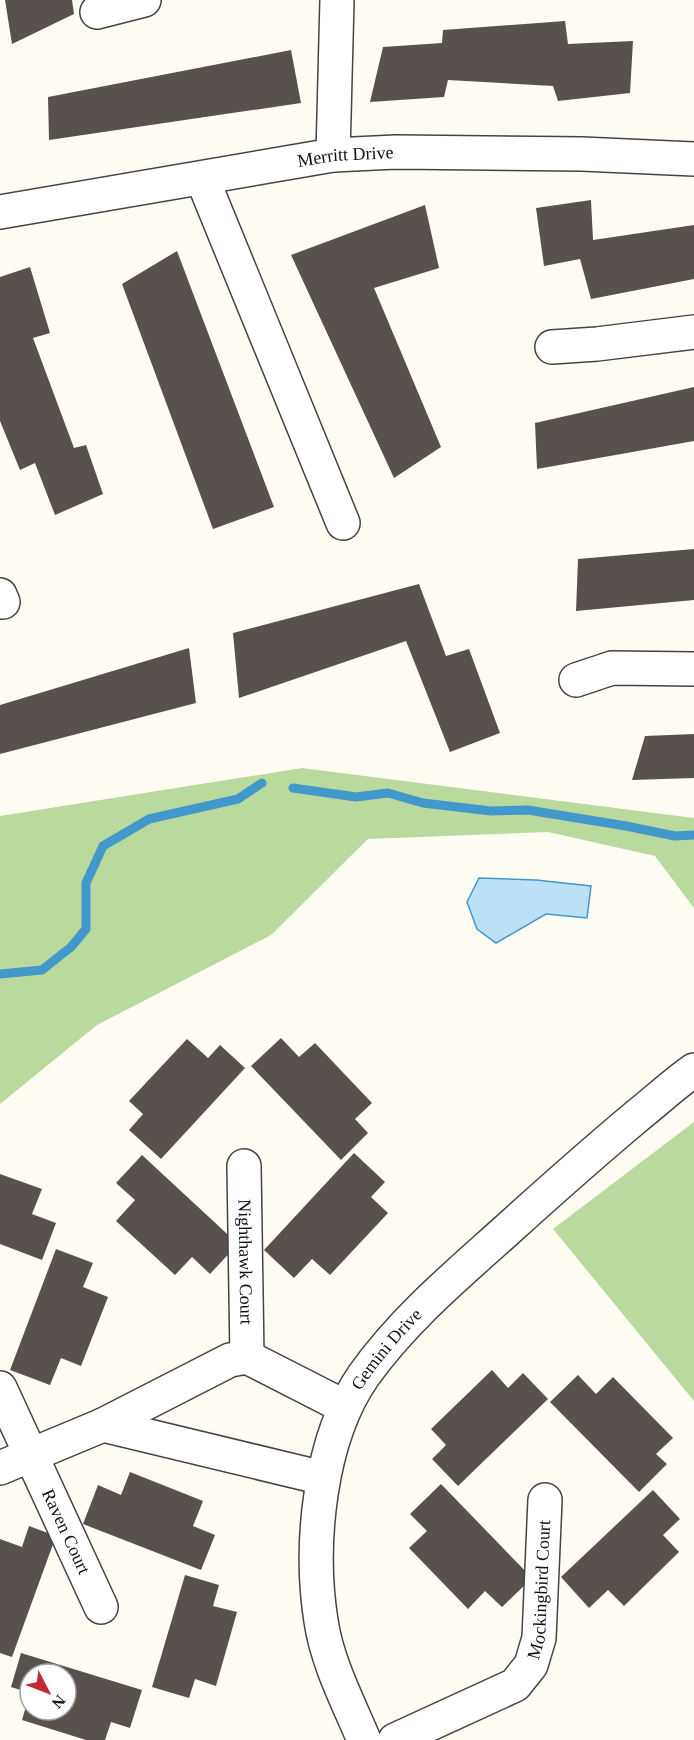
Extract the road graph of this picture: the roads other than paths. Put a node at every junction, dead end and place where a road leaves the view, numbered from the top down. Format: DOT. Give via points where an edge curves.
graph roads {
  1 [pos="144,0"];
  2 [pos="337,0"];
  3 [pos="97,12"];
  4 [pos="333,155"];
  5 [pos="694,159"];
  6 [pos="202,178"];
  7 [pos="0,212"];
  8 [pos="694,332"];
  9 [pos="552,347"];
  10 [pos="343,523"];
  11 [pos="694,669"];
  12 [pos="576,680"];
  13 [pos="694,1070"];
  14 [pos="244,1166"];
  15 [pos="247,1357"];
  16 [pos="0,1388"];
  17 [pos="345,1407"];
  18 [pos="103,1425"];
  19 [pos="30,1455"];
  20 [pos="0,1468"];
  21 [pos="323,1478"];
  22 [pos="545,1500"];
  23 [pos="101,1607"];
  24 [pos="364,1740"];
  25 [pos="395,1740"];
  1 -- 3 [label="street"];
  2 -- 4 [label="street"];
  4 -- 5 [label="street, Merritt Drive" via="571,153"];
  4 -- 6 [label="street, Merritt Drive"];
  6 -- 7 [label="street, Merritt Drive"];
  6 -- 10 [label="street"];
  8 -- 9 [label="street"];
  11 -- 12 [label="street" via="612,668"];
  13 -- 17 [label="street, Gemini Drive" via="581,1162 418,1310 387,1345"];
  14 -- 15 [label="street, Nighthawk Court"];
  15 -- 17 [label="street"];
  15 -- 18 [label="street" via="230,1360"];
  16 -- 19 [label="street, Raven Court"];
  17 -- 21 [label="street, Gemini Drive"];
  18 -- 19 [label="street"];
  18 -- 21 [label="street"];
  19 -- 20 [label="street"];
  19 -- 23 [label="street, Raven Court"];
  21 -- 24 [label="street, Gemini Drive" via="317,1533 321,1622 332,1663"];
  22 -- 25 [label="street, Mockingbird Court" via="540,1638 531,1665 515,1685"];
}
